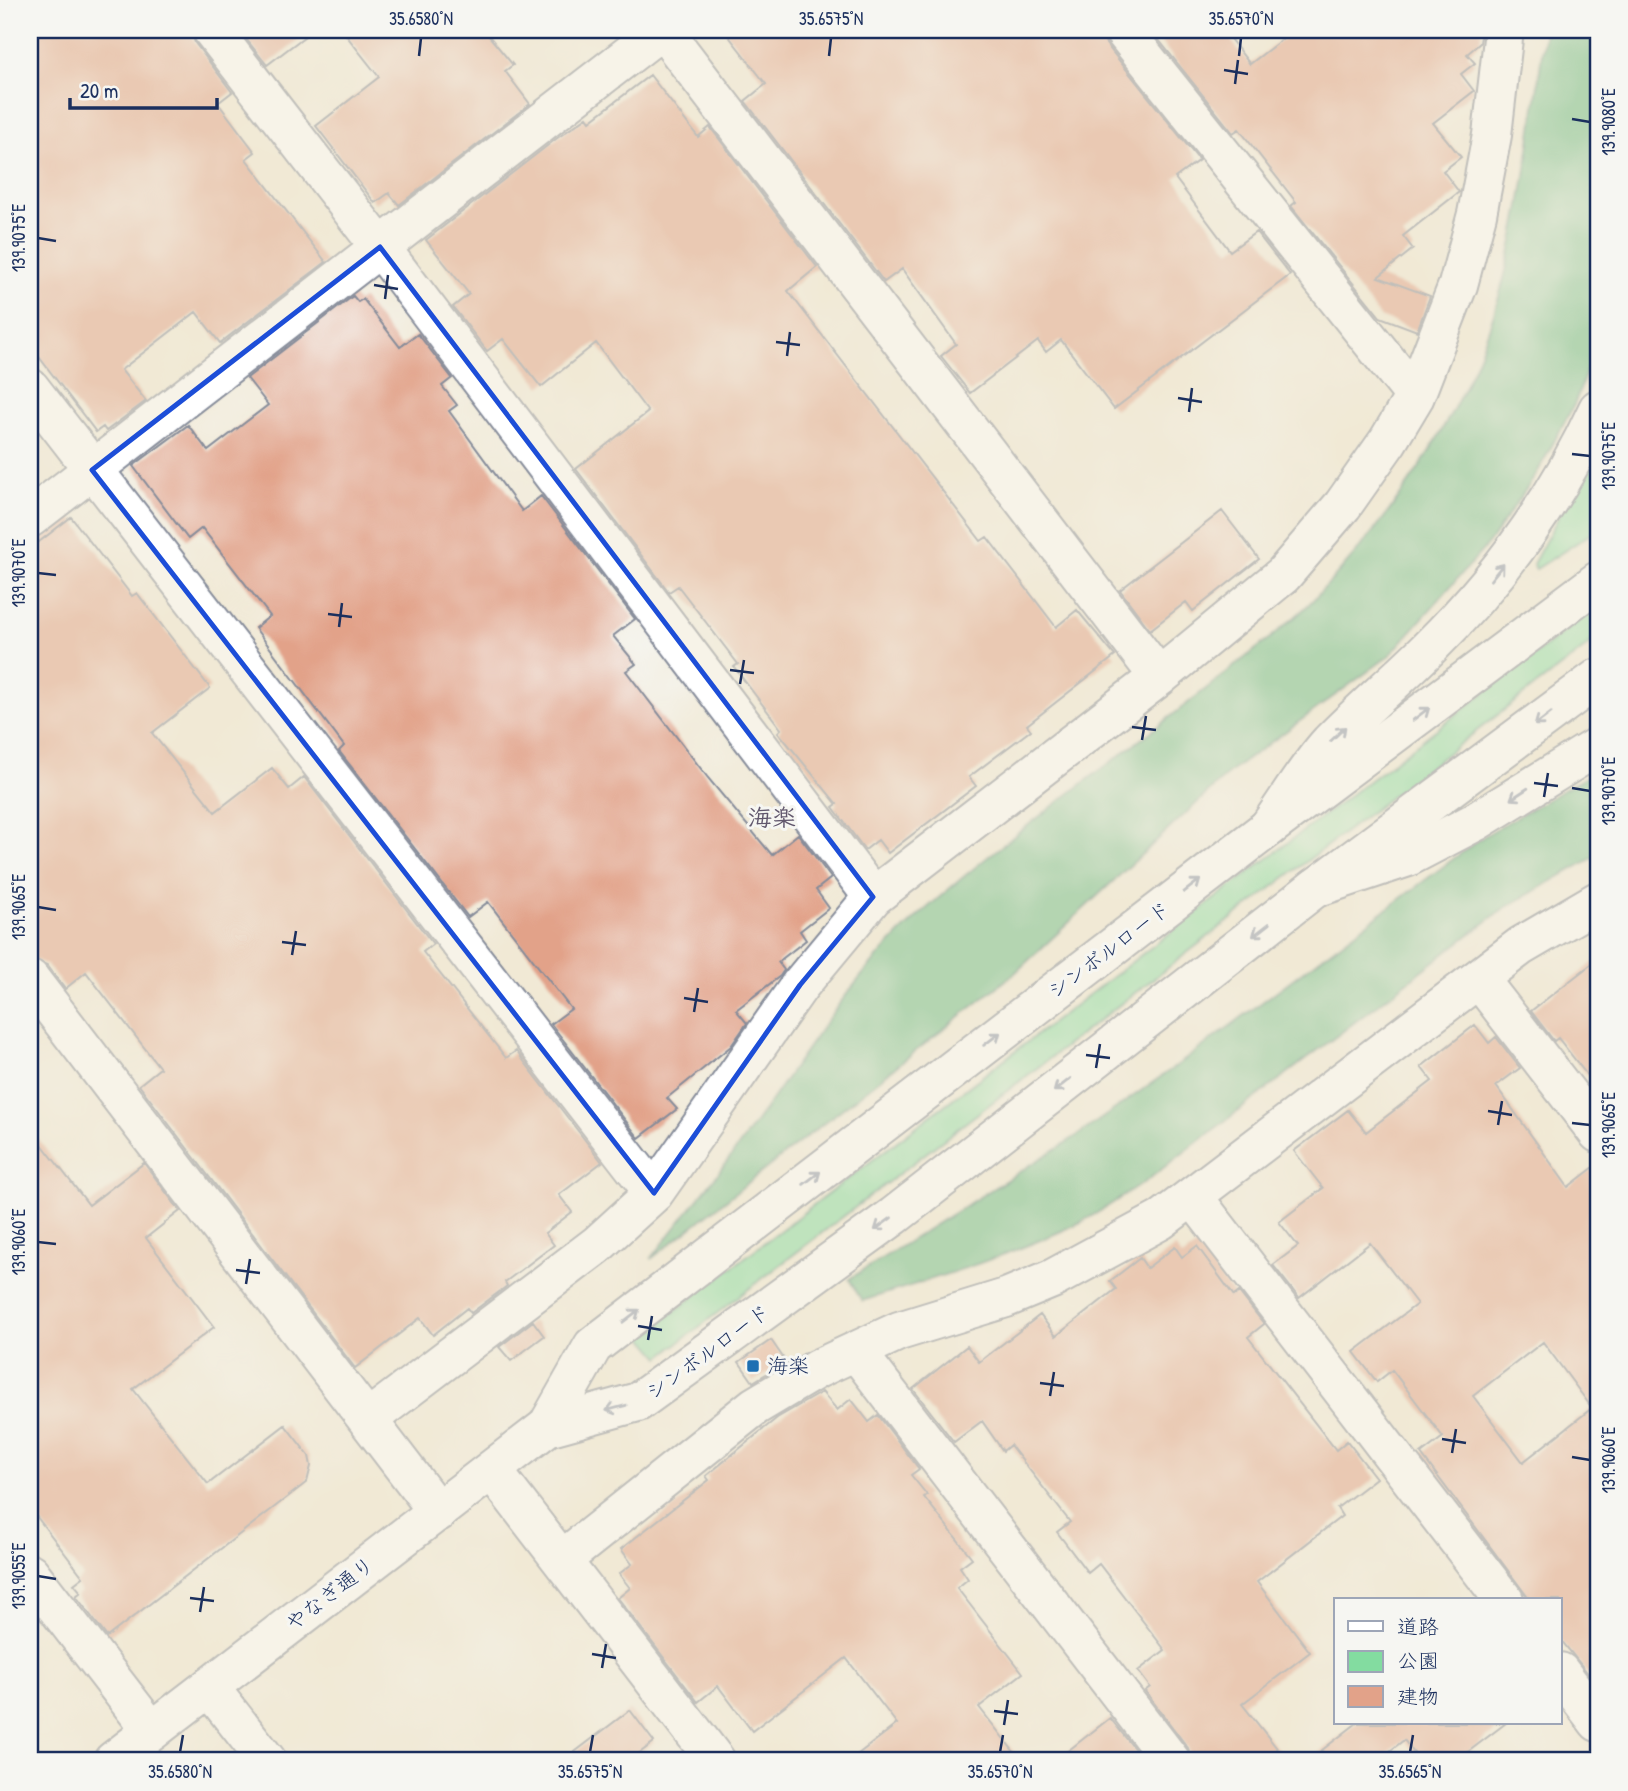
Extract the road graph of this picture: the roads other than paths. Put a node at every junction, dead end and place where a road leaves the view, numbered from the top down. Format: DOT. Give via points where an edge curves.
graph roads {
  1 [pos="212,30"];
  2 [pos="662,30"];
  3 [pos="1123,30"];
  4 [pos="1504,30"];
  5 [pos="380,247"];
  6 [pos="30,388"];
  7 [pos="1415,396"];
  8 [pos="1598,409"];
  9 [pos="92,470"];
  10 [pos="30,518"];
  11 [pos="1598,581"];
  12 [pos="1159,677"];
  13 [pos="1598,678"];
  14 [pos="1598,746"];
  15 [pos="1268,828"];
  16 [pos="1315,888"];
  17 [pos="873,897"];
  18 [pos="1598,901"];
  19 [pos="30,979"];
  20 [pos="1479,979"];
  21 [pos="1598,1133"];
  22 [pos="654,1193"];
  23 [pos="1194,1198"];
  24 [pos="856,1352"];
  25 [pos="368,1419"];
  26 [pos="547,1427"];
  27 [pos="492,1470"];
  28 [pos="438,1511"];
  29 [pos="562,1560"];
  30 [pos="30,1573"];
  31 [pos="1502,1598"];
  32 [pos="1562,1675"];
  33 [pos="209,1688"];
  34 [pos="1598,1722"];
  35 [pos="152,1731"];
  36 [pos="113,1761"];
  37 [pos="267,1761"];
  38 [pos="716,1761"];
  39 [pos="1171,1761"];
  1 -- 5 [label="main road"];
  2 -- 5 [label="main road"];
  2 -- 12 [label="main road"];
  3 -- 7 [label="main road"];
  4 -- 7 [label="main road" via="1477,214 1458,285"];
  5 -- 9 [label="main road"];
  5 -- 17 [label="main road"];
  6 -- 9 [label="main road"];
  7 -- 12 [label="main road" via="1343,505 1283,575"];
  15 -- 8 [label="main road, one-way" via="1329,744 1467,609 1508,558 1557,487"];
  9 -- 10 [label="main road"];
  9 -- 22 [label="main road"];
  15 -- 11 [label="main road, シンボルロード, one-way"];
  12 -- 17 [label="main road"];
  13 -- 16 [label="main road, シンボルロード, one-way"];
  14 -- 16 [label="main road, one-way" via="1475,822 1408,857"];
  26 -- 15 [label="main road, シンボルロード, one-way" via="593,1346"];
  16 -- 26 [label="main road, シンボルロード, one-way" via="894,1216 638,1402"];
  17 -- 22 [label="main road" via="800,985"];
  18 -- 20 [label="main road" via="1521,946"];
  19 -- 25 [label="main road"];
  20 -- 21 [label="main road"];
  20 -- 23 [label="main road"];
  22 -- 25 [label="main road" via="597,1245"];
  23 -- 24 [label="main road" via="1052,1279 899,1331"];
  23 -- 31 [label="main road"];
  24 -- 29 [label="main road" via="755,1406"];
  24 -- 39 [label="main road"];
  25 -- 28 [label="main road"];
  26 -- 27 [label="main road, やなぎ通り"];
  27 -- 28 [label="main road, やなぎ通り"];
  27 -- 29 [label="main road"];
  28 -- 33 [label="main road, やなぎ通り"];
  29 -- 38 [label="main road"];
  30 -- 35 [label="main road"];
  32 -- 34 [label="main road"];
  33 -- 35 [label="main road, やなぎ通り"];
  33 -- 37 [label="main road"];
  35 -- 36 [label="main road, やなぎ通り"];
}
